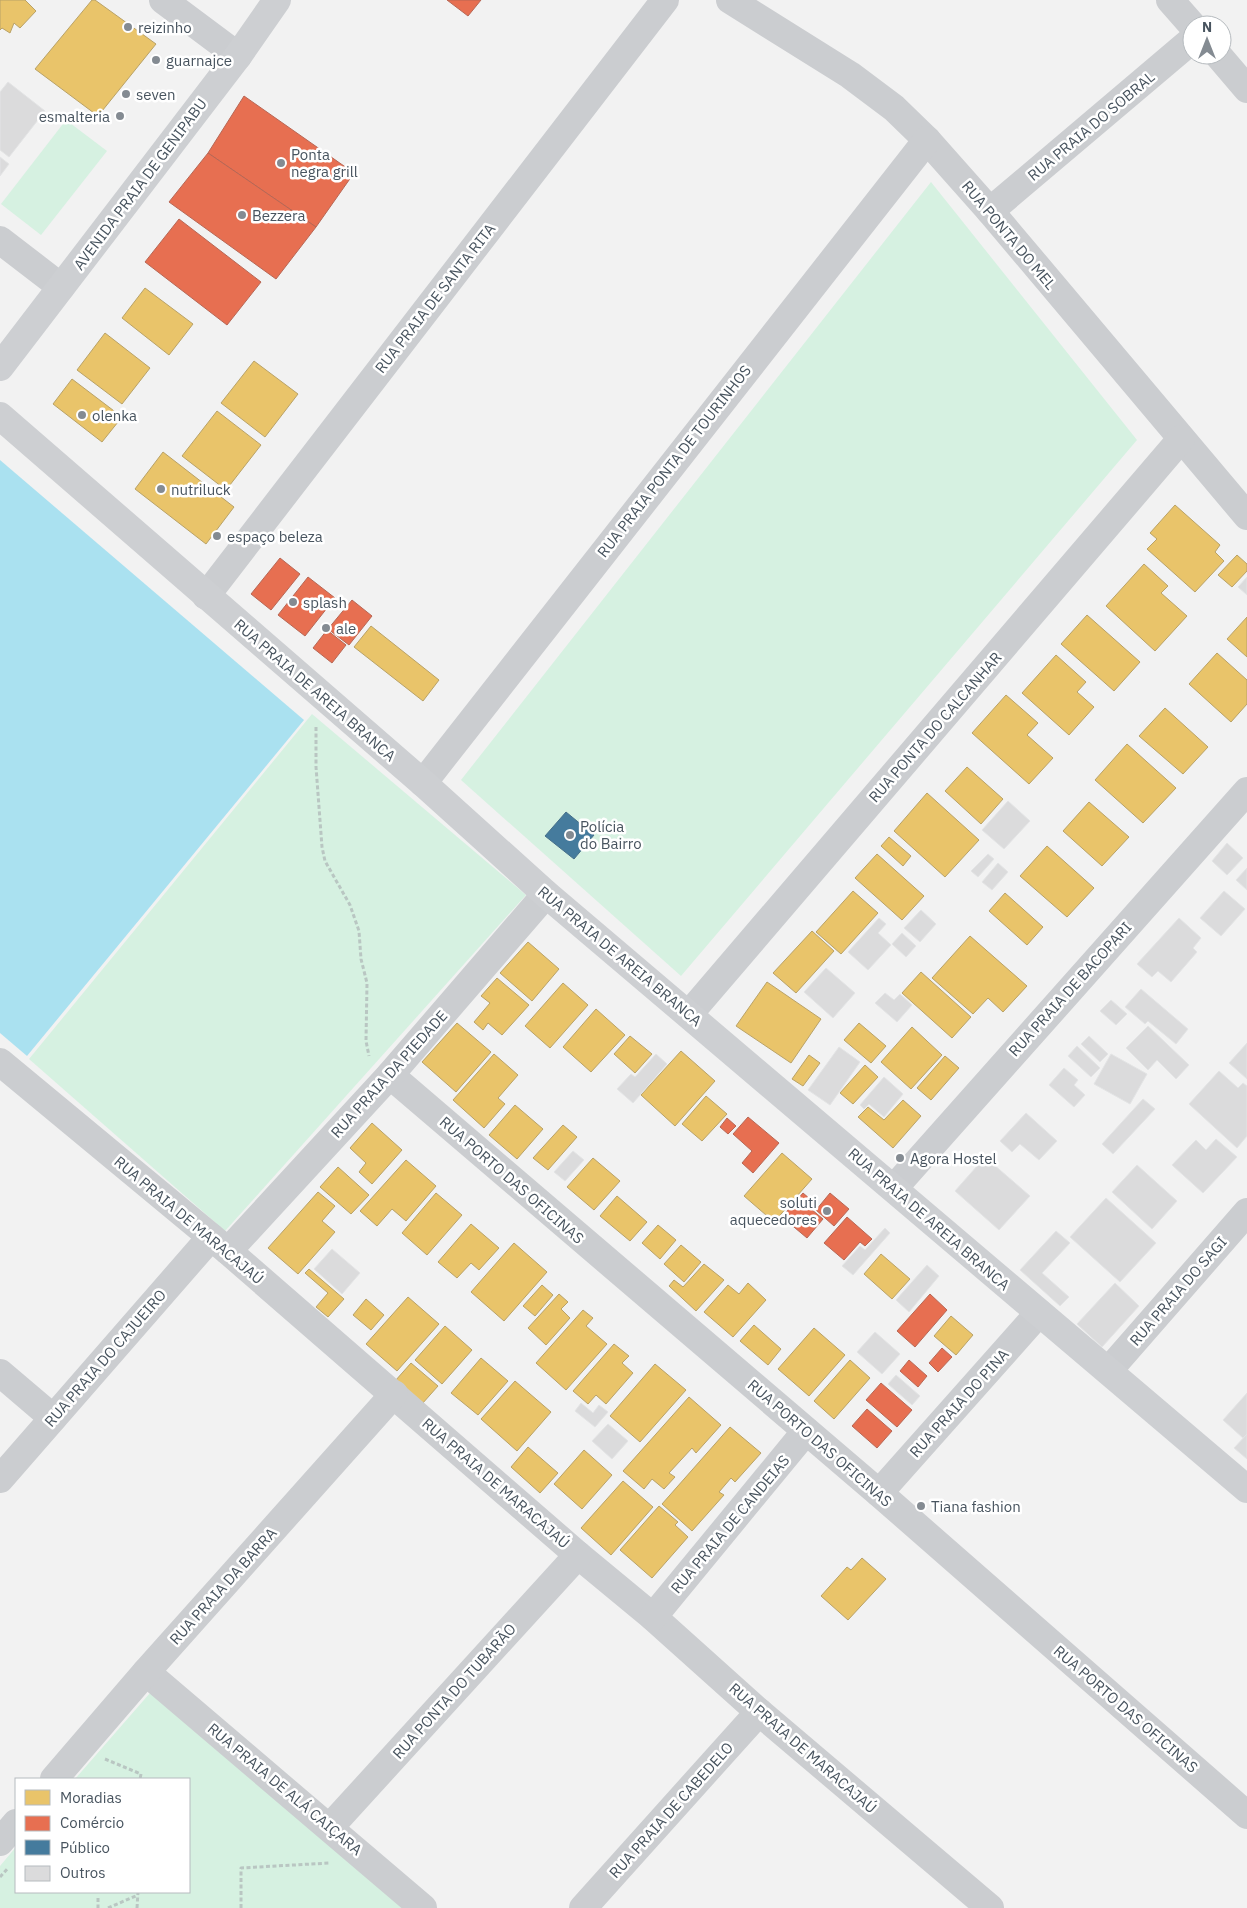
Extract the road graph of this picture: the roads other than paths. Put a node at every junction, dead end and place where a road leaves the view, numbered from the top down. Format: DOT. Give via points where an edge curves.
graph roads {
  1 [pos="163,0"];
  2 [pos="277,0"];
  3 [pos="665,0"];
  4 [pos="730,0"];
  5 [pos="1170,0"];
  6 [pos="1183,15"];
  7 [pos="1182,48"];
  8 [pos="238,56"];
  9 [pos="1227,65"];
  10 [pos="1247,89"];
  11 [pos="927,140"];
  12 [pos="990,211"];
  13 [pos="0,240"];
  14 [pos="61,287"];
  15 [pos="0,367"];
  16 [pos="0,416"];
  17 [pos="1181,439"];
  18 [pos="1247,516"];
  19 [pos="206,596"];
  20 [pos="423,783"];
  21 [pos="1247,791"];
  22 [pos="546,894"];
  23 [pos="689,1014"];
  24 [pos="0,1062"];
  25 [pos="390,1075"];
  26 [pos="894,1188"];
  27 [pos="1247,1212"];
  28 [pos="219,1244"];
  29 [pos="1040,1313"];
  30 [pos="1109,1370"];
  31 [pos="0,1373"];
  32 [pos="394,1394"];
  33 [pos="52,1418"];
  34 [pos="806,1431"];
  35 [pos="0,1479"];
  36 [pos="1247,1489"];
  37 [pos="879,1493"];
  38 [pos="578,1555"];
  39 [pos="653,1617"];
  40 [pos="146,1672"];
  41 [pos="759,1712"];
  42 [pos="55,1778"];
  43 [pos="1247,1815"];
  44 [pos="15,1824"];
  45 [pos="330,1827"];
  46 [pos="0,1842"];
  47 [pos="597,1904"];
  48 [pos="423,1908"];
  49 [pos="990,1908"];
  1 -- 8 [label="street"];
  2 -- 8 [label="street, AVENIDA PRAIA DE GENIPABU"];
  3 -- 19 [label="street, RUA PRAIA DE SANTA RITA"];
  4 -- 11 [label="street, RUA PONTA DO MEL" via="850,75 894,108"];
  5 -- 6 [label="street"];
  7 -- 12 [label="street, RUA PRAIA DO SOBRAL"];
  8 -- 14 [label="street, AVENIDA PRAIA DE GENIPABU"];
  9 -- 10 [label="street"];
  11 -- 12 [label="street, RUA PONTA DO MEL"];
  11 -- 20 [label="street, RUA PRAIA PONTA DE TOURINHOS"];
  12 -- 17 [label="street, RUA PONTA DO MEL"];
  13 -- 14 [label="street"];
  14 -- 15 [label="street, AVENIDA PRAIA DE GENIPABU"];
  16 -- 19 [label="street, RUA PRAIA DE AREIA BRANCA"];
  17 -- 18 [label="street, RUA PONTA DO MEL"];
  17 -- 23 [label="street, RUA PONTA DO CALCANHAR"];
  19 -- 20 [label="street, RUA PRAIA DE AREIA BRANCA"];
  20 -- 22 [label="street, RUA PRAIA DE AREIA BRANCA"];
  21 -- 26 [label="street, RUA PRAIA DE BACOPARI"];
  22 -- 23 [label="street, RUA PRAIA DE AREIA BRANCA"];
  22 -- 25 [label="street, RUA PRAIA DA PIEDADE"];
  23 -- 26 [label="street, RUA PRAIA DE AREIA BRANCA"];
  24 -- 28 [label="street, RUA PRAIA DE MARACAJAÚ"];
  25 -- 28 [label="street, RUA PRAIA DA PIEDADE"];
  25 -- 34 [label="street, RUA PORTO DAS OFICINAS"];
  26 -- 29 [label="street, RUA PRAIA DE AREIA BRANCA"];
  27 -- 30 [label="street, RUA PRAIA DO SAGI"];
  28 -- 32 [label="street, RUA PRAIA DE MARACAJAÚ"];
  28 -- 33 [label="street, RUA PRAIA DO CAJUEIRO"];
  29 -- 30 [label="street, RUA PRAIA DE AREIA BRANCA"];
  29 -- 37 [label="street, RUA PRAIA DO PINA"];
  30 -- 36 [label="street, RUA PRAIA DE AREIA BRANCA"];
  31 -- 33 [label="street"];
  32 -- 38 [label="street, RUA PRAIA DE MARACAJAÚ"];
  32 -- 40 [label="street, RUA PRAIA DA BARRA"];
  33 -- 35 [label="street, RUA PRAIA DO CAJUEIRO"];
  34 -- 37 [label="street, RUA PORTO DAS OFICINAS"];
  34 -- 39 [label="street, RUA PRAIA DE CANDEIAS"];
  37 -- 43 [label="street, RUA PORTO DAS OFICINAS"];
  38 -- 39 [label="street, RUA PRAIA DE MARACAJAÚ"];
  38 -- 45 [label="street, RUA PONTA DO TUBARÃO"];
  39 -- 41 [label="street, RUA PRAIA DE MARACAJAÚ"];
  40 -- 42 [label="street, RUA PRAIA DA BARRA"];
  40 -- 45 [label="street, RUA PRAIA DE ALÁ CAIÇARA"];
  41 -- 47 [label="street, RUA PRAIA DE CABEDELO"];
  41 -- 49 [label="street, RUA PRAIA DE MARACAJAÚ"];
  44 -- 46 [label="street"];
  45 -- 48 [label="street, RUA PRAIA DE ALÁ CAIÇARA"];
}
